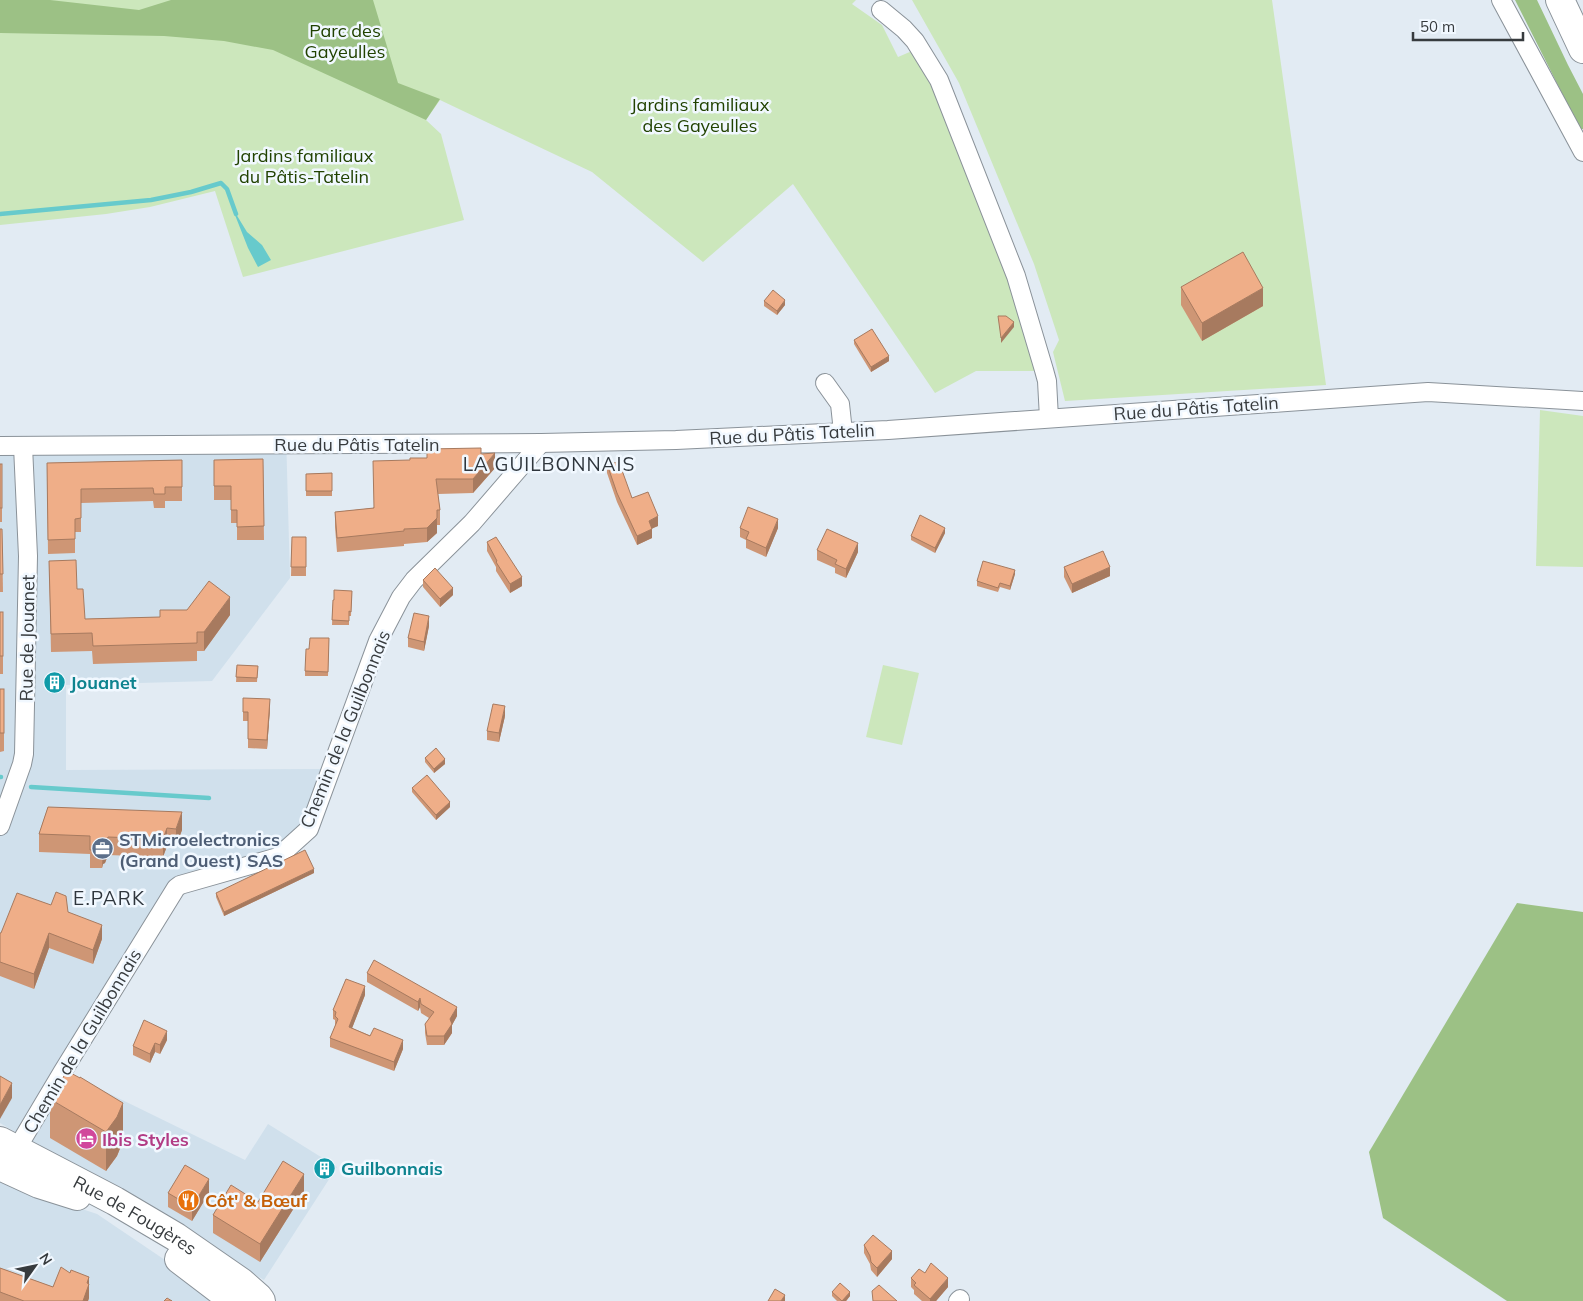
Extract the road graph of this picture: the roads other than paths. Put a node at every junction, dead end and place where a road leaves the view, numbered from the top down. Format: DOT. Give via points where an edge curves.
graph roads {
  1 [pos="1501,0"];
  2 [pos="1560,0"];
  3 [pos="881,10"];
  4 [pos="1583,48"];
  5 [pos="1583,152"];
  6 [pos="825,383"];
  7 [pos="1583,401"];
  8 [pos="1049,418"];
  9 [pos="843,432"];
  10 [pos="541,444"];
  11 [pos="0,446"];
  12 [pos="24,446"];
  13 [pos="0,826"];
  14 [pos="5,1152"];
  15 [pos="254,1300"];
  1 -- 5 [label="street"];
  2 -- 4 [label="main road"];
  3 -- 8 [label="street" via="915,41 939,80 1016,276 1047,381"];
  6 -- 9 [label="street" via="840,404"];
  7 -- 8 [label="street, Rue du Pâtis Tatelin" via="1428,392"];
  8 -- 9 [label="street, Rue du Pâtis Tatelin"];
  9 -- 10 [label="street, Rue du Pâtis Tatelin"];
  10 -- 12 [label="street, Rue du Pâtis Tatelin"];
  10 -- 14 [label="street, Chemin de la Guilbonnais" via="401,597 378,640 309,829 278,857 176,888 68,1062"];
  11 -- 12 [label="street, Rue du Pâtis Tatelin"];
  12 -- 13 [label="street, Rue de Jouanet" via="28,556 24,754"];
  14 -- 15 [label="main road, Rue de Fougères" via="115,1201 176,1237 241,1282"];
}
